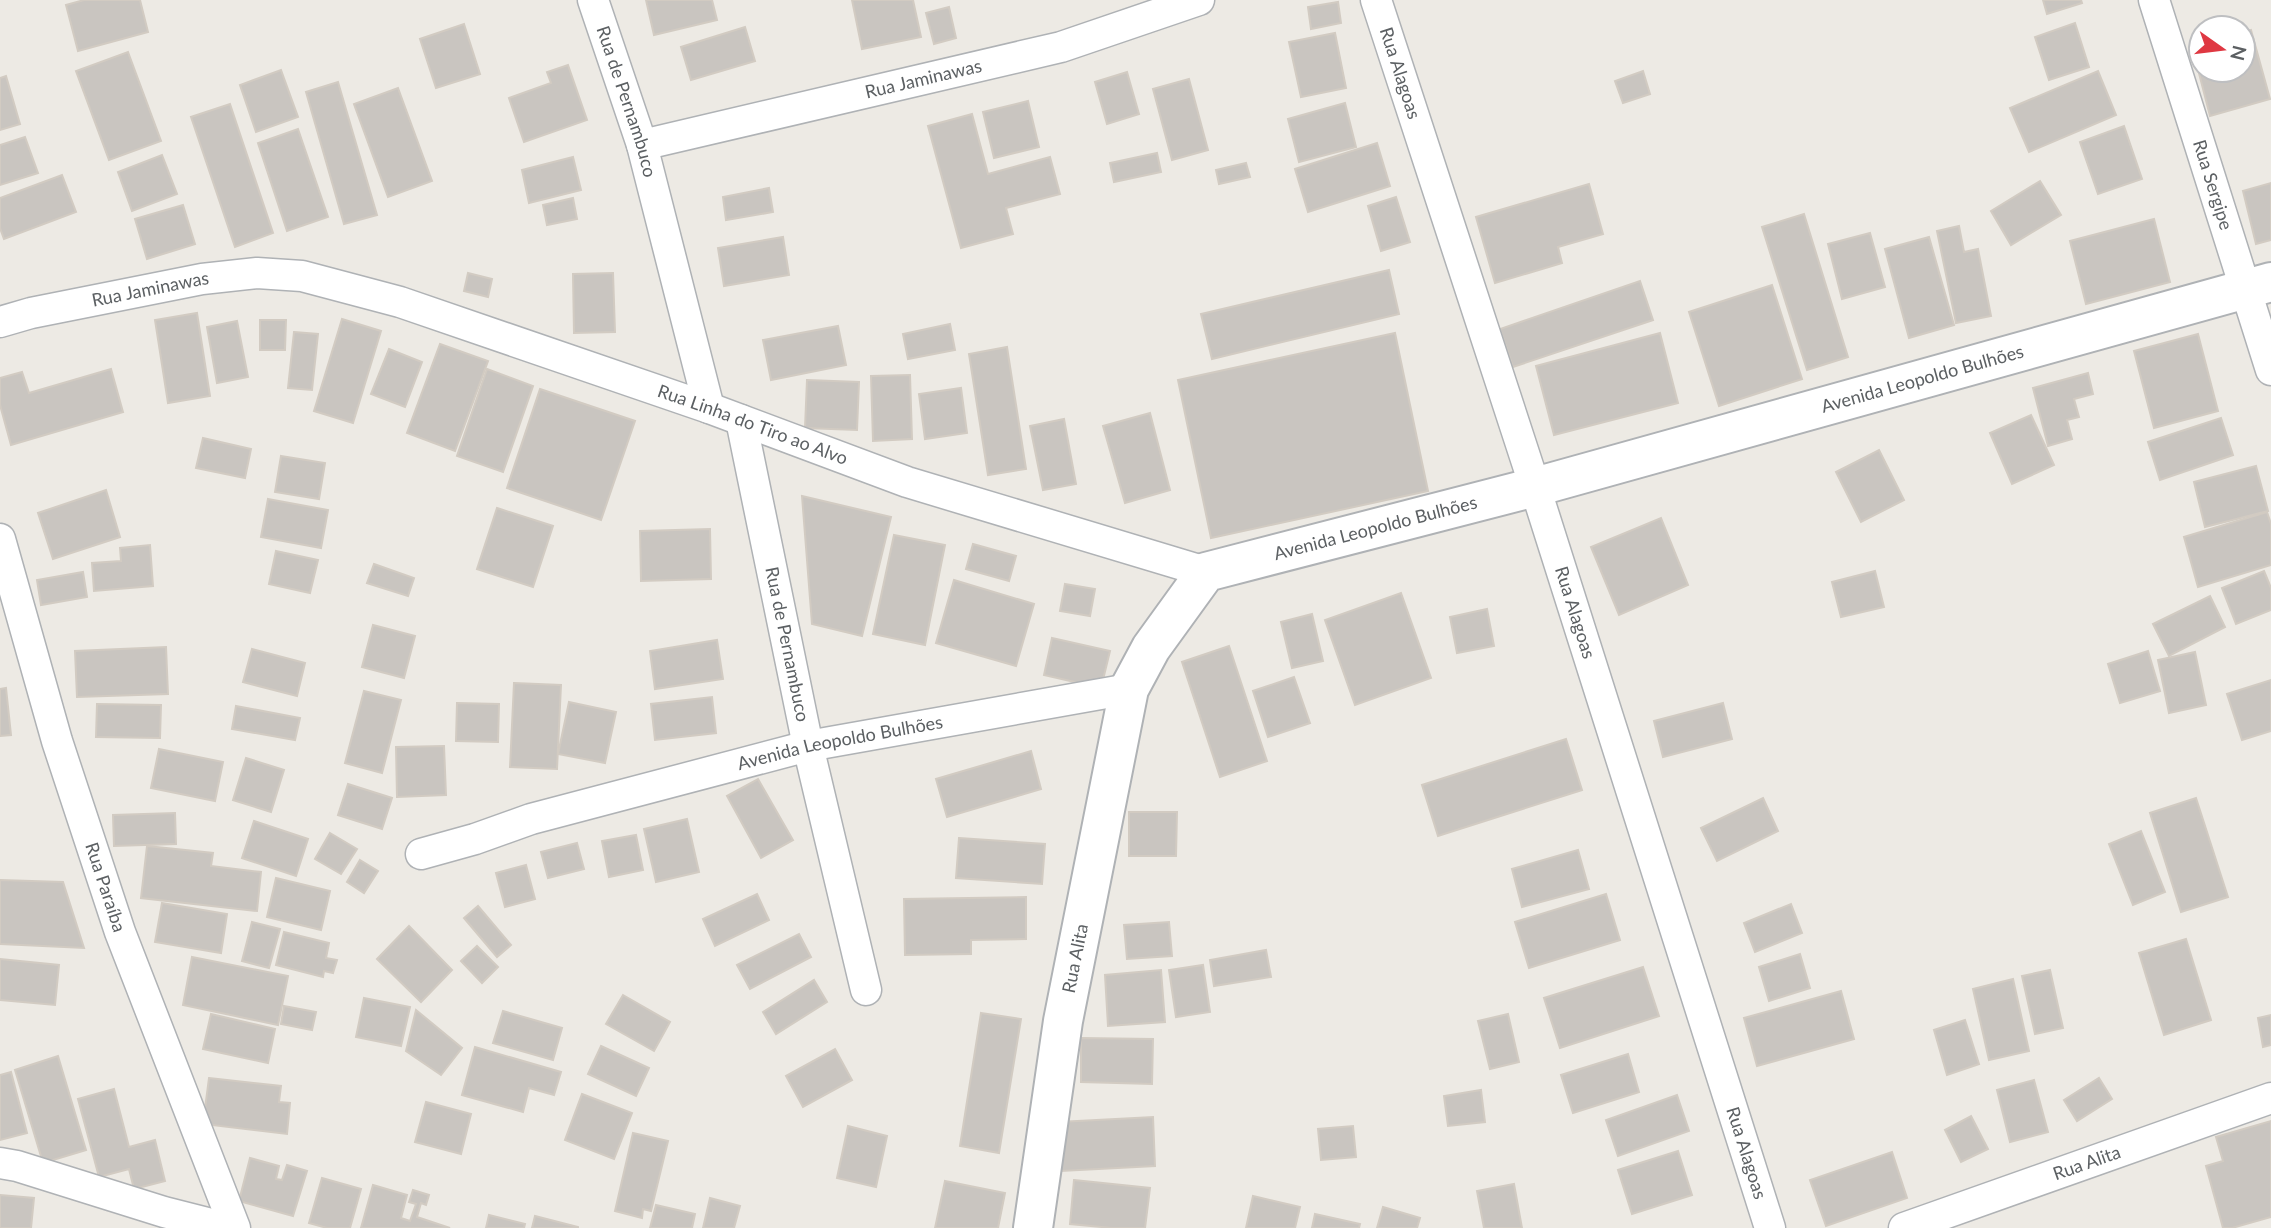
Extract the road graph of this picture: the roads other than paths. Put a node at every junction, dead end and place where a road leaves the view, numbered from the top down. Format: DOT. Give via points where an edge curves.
graph roads {
  1 [pos="593,0"];
  2 [pos="1199,0"];
  3 [pos="1376,0"];
  4 [pos="2154,0"];
  5 [pos="642,145"];
  6 [pos="302,276"];
  7 [pos="2258,286"];
  8 [pos="0,322"];
  9 [pos="2271,370"];
  10 [pos="709,408"];
  11 [pos="741,421"];
  12 [pos="1535,488"];
  13 [pos="0,539"];
  14 [pos="1206,572"];
  15 [pos="1129,689"];
  16 [pos="808,746"];
  17 [pos="421,854"];
  18 [pos="866,990"];
  19 [pos="2271,1098"];
  20 [pos="0,1163"];
  21 [pos="227,1228"];
  22 [pos="235,1228"];
  23 [pos="1033,1228"];
  24 [pos="1770,1228"];
  25 [pos="1904,1228"];
  1 -- 5 [label="street, Rua de Pernambuco"];
  2 -- 5 [label="street, Rua Jaminawas" via="1061,47"];
  3 -- 12 [label="street, Rua Alagoas"];
  4 -- 7 [label="street, Rua Sergipe"];
  5 -- 10 [label="street, Rua de Pernambuco"];
  6 -- 8 [label="street, Rua Jaminawas" via="257,273 202,279"];
  6 -- 10 [label="street, Rua Linha do Tiro ao Alvo" via="400,302"];
  7 -- 9 [label="street, Rua Sergipe"];
  7 -- 12 [label="street, Avenida Leopoldo Bulhões"];
  10 -- 11 [label="street, Rua Linha do Tiro ao Alvo"];
  11 -- 14 [label="street, Rua Linha do Tiro ao Alvo" via="907,482"];
  11 -- 16 [label="street, Rua de Pernambuco"];
  12 -- 14 [label="street, Avenida Leopoldo Bulhões"];
  12 -- 24 [label="street, Rua Alagoas"];
  13 -- 22 [label="street, Rua Paraíba" via="57,741 120,932"];
  14 -- 15 [label="street"];
  15 -- 16 [label="street, Avenida Leopoldo Bulhões"];
  15 -- 23 [label="street, Rua Alita" via="1063,1021"];
  16 -- 17 [label="street, Avenida Leopoldo Bulhões" via="531,819"];
  16 -- 18 [label="street, Rua de Pernambuco"];
  19 -- 25 [label="street, Rua Alita"];
  20 -- 21 [label="street"];
}
